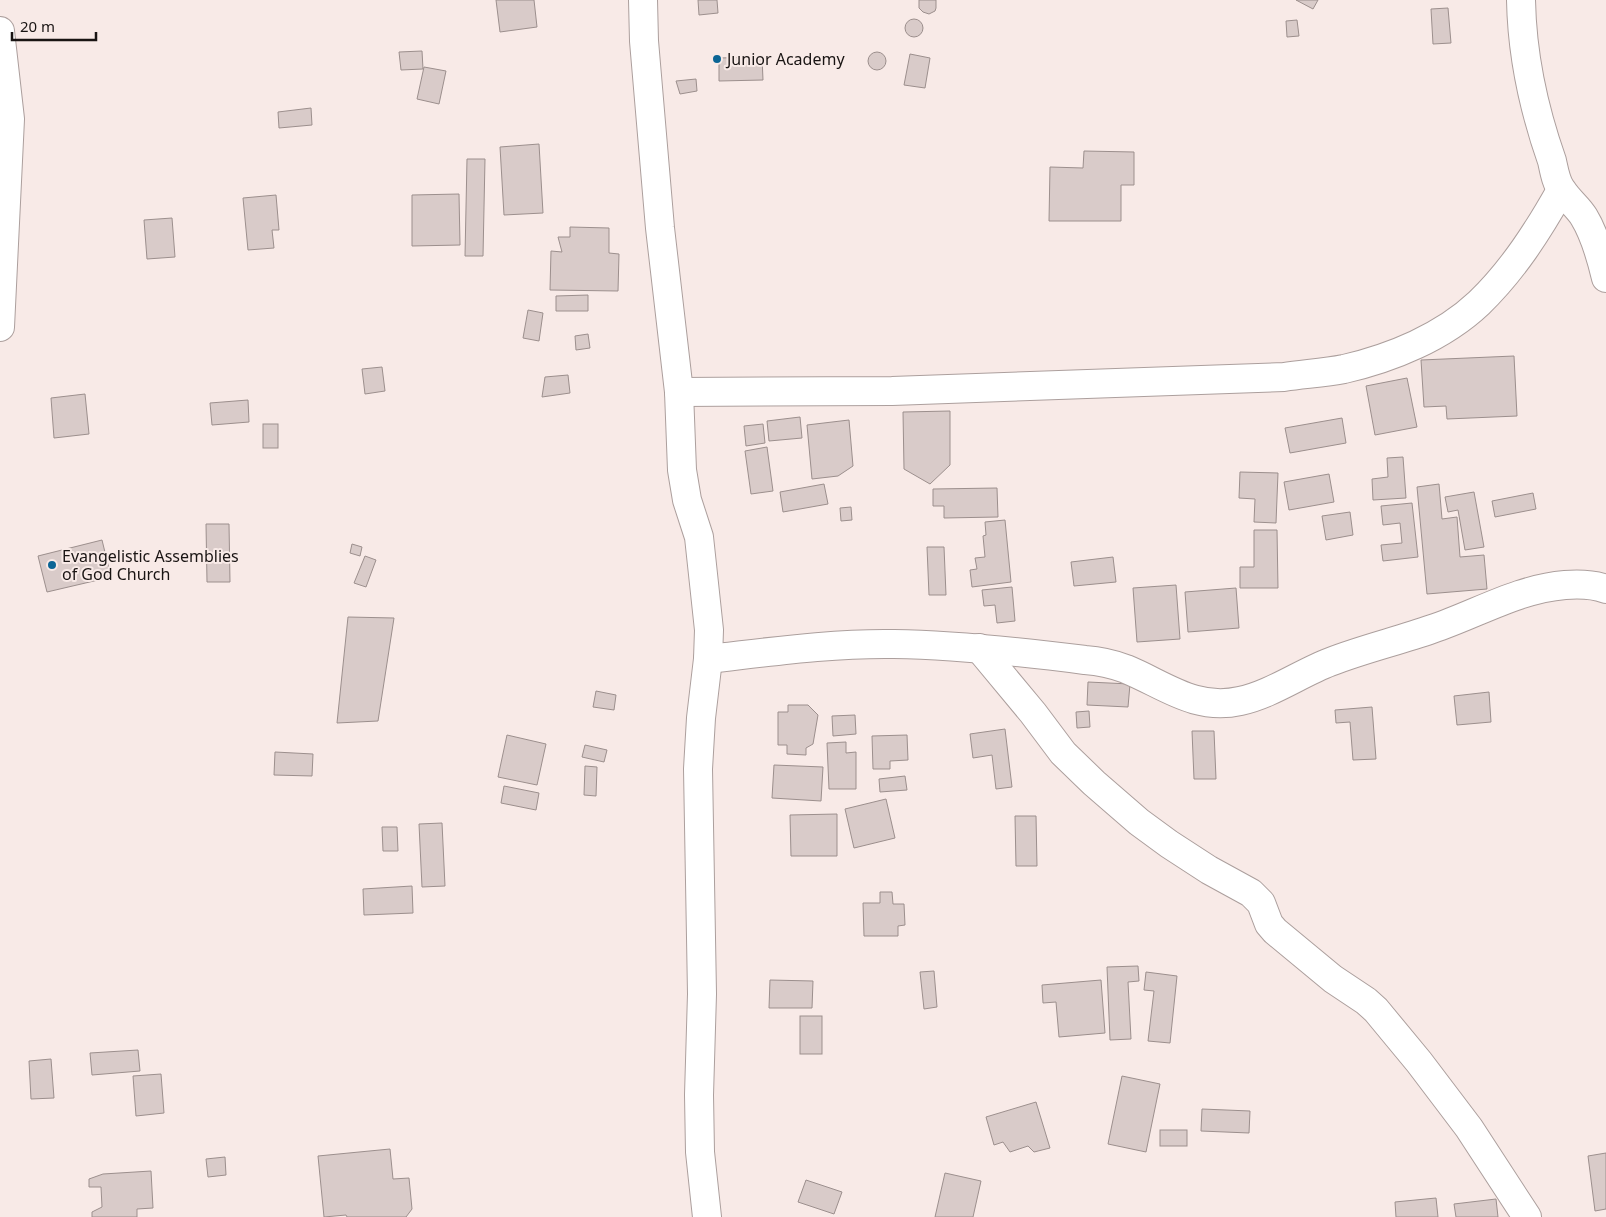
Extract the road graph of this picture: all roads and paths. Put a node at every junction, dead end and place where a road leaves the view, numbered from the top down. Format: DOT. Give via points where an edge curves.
graph roads {
  1 [pos="643,0"];
  2 [pos="1521,0"];
  3 [pos="0,31"];
  4 [pos="1561,190"];
  5 [pos="1606,278"];
  6 [pos="0,327"];
  7 [pos="679,392"];
  8 [pos="1606,589"];
  9 [pos="979,648"];
  10 [pos="708,659"];
  11 [pos="704,1215"];
  12 [pos="1527,1217"];
  1 -- 7 [label="street" via="660,228"];
  2 -- 4 [label="street" via="1521,28 1533,92"];
  3 -- 6 [label="street" via="10,119"];
  4 -- 5 [label="street" via="1584,217"];
  4 -- 7 [label="street" via="1526,249 1478,304 1435,335 1388,356 1343,369 1284,377 892,391"];
  7 -- 10 [label="street" via="682,470 687,500 699,537 709,630"];
  8 -- 9 [label="street" via="1577,584 1515,595 1433,629 1329,663 1251,698 1230,703 1208,703 1185,697 1125,668 1108,664"];
  9 -- 10 [label="street" via="894,644 844,646"];
  9 -- 12 [label="street" via="1063,753 1094,783 1170,844 1251,893 1262,903 1268,924 1275,932 1333,980 1376,1010 1470,1128"];
  10 -- 11 [label="street" via="698,769 702,994 699,1104"];
}
